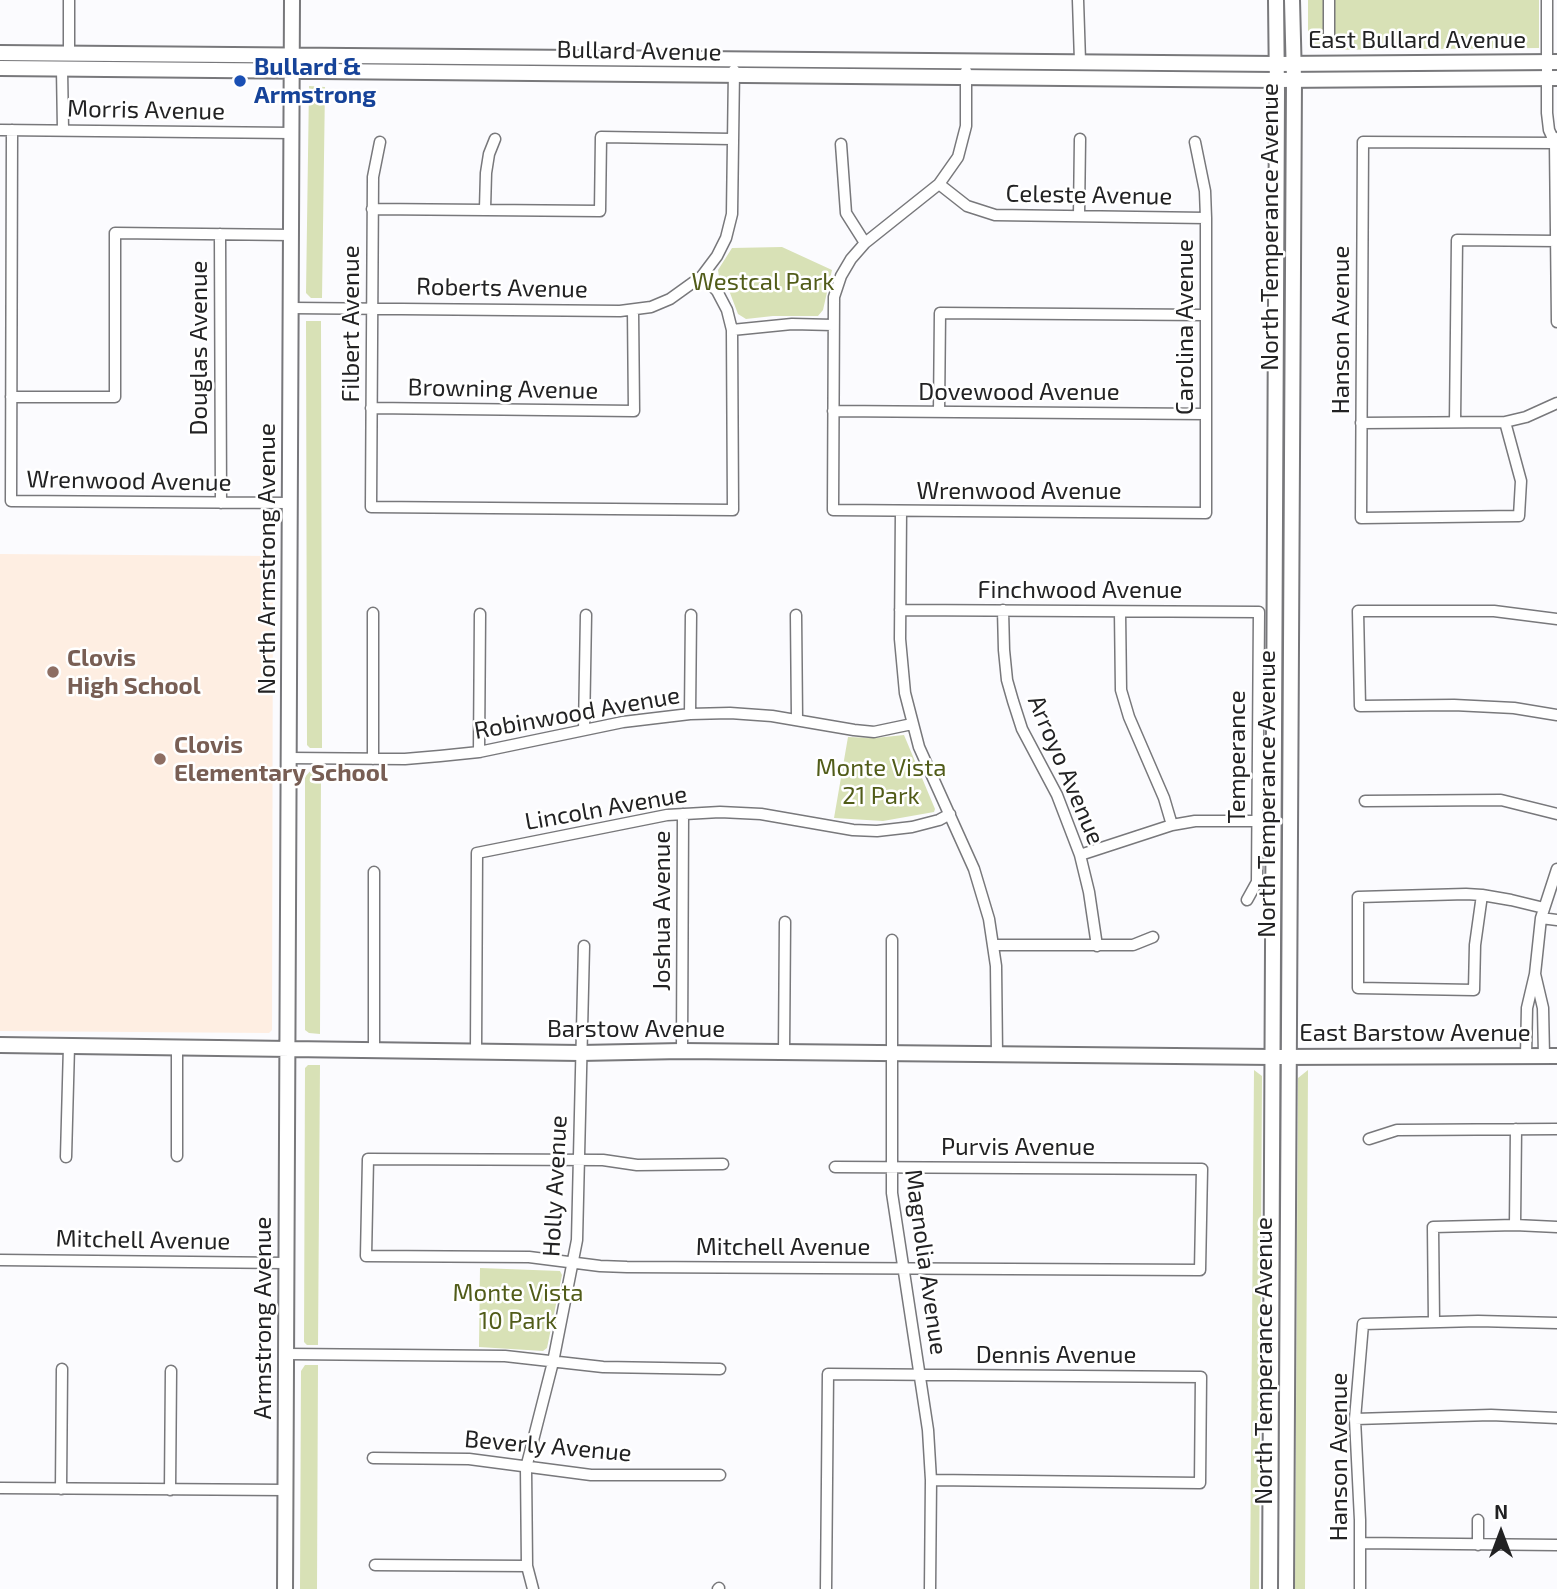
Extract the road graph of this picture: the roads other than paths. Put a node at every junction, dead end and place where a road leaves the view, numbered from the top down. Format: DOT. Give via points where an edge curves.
graph roads {
  1 [pos="69,0"];
  2 [pos="292,0"];
  3 [pos="1078,0"];
  4 [pos="1276,0"];
  5 [pos="1293,0"];
  6 [pos="1329,0"];
  7 [pos="1547,0"];
  8 [pos="1329,38"];
  9 [pos="0,53"];
  10 [pos="69,54"];
  11 [pos="1080,61"];
  12 [pos="1552,62"];
  13 [pos="292,63"];
  14 [pos="1277,64"];
  15 [pos="1294,64"];
  16 [pos="0,66"];
  17 [pos="734,67"];
  18 [pos="62,69"];
  19 [pos="966,69"];
  20 [pos="1027,76"];
  21 [pos="1552,78"];
  22 [pos="1294,79"];
  23 [pos="1277,80"];
  24 [pos="0,130"];
  25 [pos="12,130"];
  26 [pos="63,130"];
  27 [pos="292,133"];
  28 [pos="495,139"];
  29 [pos="732,139"];
  30 [pos="1080,139"];
  31 [pos="1556,140"];
  32 [pos="380,142"];
  33 [pos="1195,142"];
  34 [pos="841,144"];
  35 [pos="939,184"];
  36 [pos="372,209"];
  37 [pos="485,209"];
  38 [pos="1079,215"];
  39 [pos="1206,218"];
  40 [pos="0,233"];
  41 [pos="12,233"];
  42 [pos="220,234"];
  43 [pos="292,235"];
  44 [pos="1557,241"];
  45 [pos="866,243"];
  46 [pos="702,275"];
  47 [pos="292,308"];
  48 [pos="372,308"];
  49 [pos="633,310"];
  50 [pos="1205,315"];
  51 [pos="1557,322"];
  52 [pos="833,325"];
  53 [pos="732,330"];
  54 [pos="11,397"];
  55 [pos="1557,403"];
  56 [pos="371,408"];
  57 [pos="833,411"];
  58 [pos="939,412"];
  59 [pos="1205,414"];
  60 [pos="1455,422"];
  61 [pos="1505,422"];
  62 [pos="1361,423"];
  63 [pos="221,503"];
  64 [pos="289,503"];
  65 [pos="901,511"];
  66 [pos="1206,513"];
  67 [pos="900,610"];
  68 [pos="1003,610"];
  69 [pos="1120,612"];
  70 [pos="1259,612"];
  71 [pos="373,613"];
  72 [pos="480,614"];
  73 [pos="586,615"];
  74 [pos="691,615"];
  75 [pos="796,615"];
  76 [pos="1557,619"];
  77 [pos="690,714"];
  78 [pos="1557,715"];
  79 [pos="797,719"];
  80 [pos="912,724"];
  81 [pos="584,730"];
  82 [pos="479,752"];
  83 [pos="289,758"];
  84 [pos="373,759"];
  85 [pos="1365,801"];
  86 [pos="683,814"];
  87 [pos="950,814"];
  88 [pos="1557,814"];
  89 [pos="1257,821"];
  90 [pos="1172,825"];
  91 [pos="1080,855"];
  92 [pos="1557,869"];
  93 [pos="374,872"];
  94 [pos="1482,895"];
  95 [pos="1247,900"];
  96 [pos="1543,913"];
  97 [pos="1557,920"];
  98 [pos="785,922"];
  99 [pos="1153,937"];
  100 [pos="892,940"];
  101 [pos="995,945"];
  102 [pos="584,946"];
  103 [pos="1097,946"];
  104 [pos="1535,974"];
  105 [pos="0,1045"];
  106 [pos="69,1046"];
  107 [pos="177,1047"];
  108 [pos="289,1048"];
  109 [pos="374,1050"];
  110 [pos="682,1051"];
  111 [pos="476,1052"];
  112 [pos="784,1052"];
  113 [pos="580,1053"];
  114 [pos="892,1053"];
  115 [pos="997,1055"];
  116 [pos="1280,1056"];
  117 [pos="1527,1056"];
  118 [pos="1550,1056"];
  119 [pos="1516,1129"];
  120 [pos="1557,1129"];
  121 [pos="1369,1139"];
  122 [pos="177,1156"];
  123 [pos="66,1157"];
  124 [pos="579,1160"];
  125 [pos="723,1164"];
  126 [pos="835,1167"];
  127 [pos="891,1167"];
  128 [pos="1515,1225"];
  129 [pos="1557,1227"];
  130 [pos="0,1260"];
  131 [pos="574,1262"];
  132 [pos="286,1263"];
  133 [pos="902,1268"];
  134 [pos="1200,1270"];
  135 [pos="1434,1322"];
  136 [pos="1557,1323"];
  137 [pos="286,1354"];
  138 [pos="553,1362"];
  139 [pos="62,1369"];
  140 [pos="720,1369"];
  141 [pos="171,1371"];
  142 [pos="921,1375"];
  143 [pos="1557,1418"];
  144 [pos="1355,1419"];
  145 [pos="373,1458"];
  146 [pos="526,1468"];
  147 [pos="720,1475"];
  148 [pos="931,1480"];
  149 [pos="0,1488"];
  150 [pos="61,1489"];
  151 [pos="170,1490"];
  152 [pos="286,1490"];
  153 [pos="1478,1520"];
  154 [pos="1360,1543"];
  155 [pos="1478,1545"];
  156 [pos="1557,1545"];
  157 [pos="375,1565"];
  158 [pos="527,1566"];
  159 [pos="285,1589"];
  160 [pos="533,1589"];
  161 [pos="826,1589"];
  162 [pos="930,1589"];
  163 [pos="1270,1589"];
  164 [pos="1286,1589"];
  165 [pos="1360,1589"];
  1 -- 10 [label="street"];
  2 -- 13 [label="main road"];
  3 -- 11 [label="street"];
  4 -- 14 [label="main road, North Temperance Avenue"];
  5 -- 15 [label="main road, North Temperance Avenue"];
  6 -- 8 [label="street"];
  7 -- 12 [label="street"];
  9 -- 10 [label="main road, Bullard Avenue"];
  10 -- 13 [label="main road, Bullard Avenue"];
  10 -- 16 [label="main road, Bullard Avenue" via="59,61"];
  11 -- 14 [label="main road, Bullard Avenue"];
  11 -- 19 [label="main road, Bullard Avenue"];
  11 -- 20 [label="main road" via="1071,69 1042,70"];
  12 -- 15 [label="main road, East Bullard Avenue"];
  12 -- 21 [label="street"];
  13 -- 17 [label="main road, Bullard Avenue"];
  13 -- 18 [label="main road, Bullard Avenue"];
  13 -- 27 [label="main road, North Armstrong Avenue"];
  14 -- 15 [label="main road, East Bullard Avenue"];
  14 -- 23 [label="main road, North Temperance Avenue"];
  15 -- 22 [label="main road, North Temperance Avenue"];
  16 -- 18 [label="main road, Bullard Avenue"];
  17 -- 19 [label="main road, Bullard Avenue"];
  17 -- 29 [label="street, Roberts Avenue"];
  18 -- 26 [label="street"];
  19 -- 20 [label="main road, Bullard Avenue"];
  19 -- 35 [label="street" via="964,140"];
  20 -- 23 [label="main road, Bullard Avenue"];
  21 -- 22 [label="main road, East Bullard Avenue"];
  21 -- 31 [label="street" via="1549,130"];
  22 -- 23 [label="main road, East Bullard Avenue"];
  22 -- 116 [label="main road, North Temperance Avenue"];
  23 -- 116 [label="main road, North Temperance Avenue"];
  24 -- 25 [label="street, Morris Avenue"];
  25 -- 26 [label="street, Morris Avenue"];
  25 -- 41 [label="street"];
  26 -- 27 [label="street, Morris Avenue"];
  27 -- 43 [label="main road, North Armstrong Avenue"];
  28 -- 37 [label="street" via="486,173"];
  29 -- 37 [label="street" via="601,137 600,211"];
  29 -- 46 [label="street, Roberts Avenue" via="732,214 726,238"];
  30 -- 38 [label="street"];
  31 -- 44 [label="street"];
  31 -- 62 [label="street, Hanson Avenue" via="1363,142"];
  32 -- 36 [label="street, Filbert Avenue"];
  33 -- 39 [label="street, Carolina Avenue"];
  34 -- 45 [label="street" via="846,213"];
  35 -- 38 [label="street, Celeste Avenue" via="982,212"];
  35 -- 45 [label="street"];
  36 -- 37 [label="street"];
  36 -- 48 [label="street, Filbert Avenue"];
  38 -- 39 [label="street, Celeste Avenue"];
  39 -- 50 [label="street, Carolina Avenue"];
  40 -- 41 [label="street"];
  41 -- 54 [label="street"];
  42 -- 43 [label="street"];
  42 -- 54 [label="street" via="116,233 115,397"];
  42 -- 63 [label="street, Douglas Avenue"];
  43 -- 47 [label="main road, North Armstrong Avenue"];
  44 -- 51 [label="street"];
  44 -- 60 [label="street" via="1457,240"];
  45 -- 52 [label="street" via="841,276 834,297"];
  46 -- 49 [label="street, Roberts Avenue" via="670,299"];
  46 -- 53 [label="street" via="717,291"];
  47 -- 48 [label="street, Roberts Avenue"];
  47 -- 64 [label="main road, North Armstrong Avenue"];
  48 -- 49 [label="street, Roberts Avenue"];
  48 -- 56 [label="street, Filbert Avenue"];
  49 -- 56 [label="street, Browning Avenue" via="634,411"];
  50 -- 58 [label="street" via="940,313"];
  50 -- 59 [label="street, Carolina Avenue"];
  52 -- 53 [label="street"];
  52 -- 57 [label="street"];
  53 -- 56 [label="street, Filbert Avenue" via="733,510 370,506"];
  54 -- 63 [label="street, Wrenwood Avenue" via="10,501"];
  55 -- 61 [label="street"];
  57 -- 58 [label="street, Dovewood Avenue"];
  57 -- 65 [label="street, Wrenwood Avenue" via="833,510"];
  58 -- 59 [label="street, Dovewood Avenue"];
  59 -- 66 [label="street, Carolina Avenue"];
  60 -- 61 [label="street"];
  60 -- 62 [label="street"];
  61 -- 62 [label="street, Hanson Avenue" via="1521,481 1519,516 1361,518"];
  63 -- 64 [label="street, Wrenwood Avenue"];
  64 -- 83 [label="main road, North Armstrong Avenue"];
  65 -- 66 [label="street, Wrenwood Avenue"];
  65 -- 67 [label="street"];
  67 -- 68 [label="street, Finchwood Avenue"];
  67 -- 80 [label="street" via="901,662"];
  68 -- 69 [label="street, Finchwood Avenue"];
  68 -- 91 [label="street, Arroyo Avenue" via="1007,680 1022,729 1057,795"];
  69 -- 70 [label="street, Finchwood Avenue"];
  69 -- 90 [label="street" via="1121,690"];
  70 -- 89 [label="street, Temperance"];
  71 -- 84 [label="street"];
  72 -- 82 [label="street"];
  73 -- 81 [label="street"];
  74 -- 77 [label="street"];
  75 -- 79 [label="street"];
  76 -- 78 [label="street" via="1494,611 1358,611 1360,706 1454,705"];
  77 -- 79 [label="street, Robinwood Avenue"];
  77 -- 81 [label="street, Robinwood Avenue"];
  79 -- 80 [label="street, Robinwood Avenue" via="874,732"];
  80 -- 87 [label="street"];
  81 -- 82 [label="street, Robinwood Avenue"];
  82 -- 84 [label="street, Robinwood Avenue"];
  83 -- 84 [label="street, Robinwood Avenue"];
  83 -- 108 [label="main road, North Armstrong Avenue"];
  85 -- 88 [label="street" via="1501,800"];
  86 -- 87 [label="street, Lincoln Avenue" via="761,814 877,831 912,827"];
  86 -- 110 [label="street, Joshua Avenue"];
  86 -- 111 [label="street, Lincoln Avenue" via="477,853"];
  87 -- 101 [label="street" via="975,869"];
  89 -- 90 [label="street"];
  89 -- 95 [label="street, Temperance" via="1256,882"];
  90 -- 91 [label="street"];
  91 -- 103 [label="street, Arroyo Avenue"];
  92 -- 96 [label="street"];
  93 -- 109 [label="street"];
  94 -- 94 [label="street" via="1358,897 1358,988 1474,990"];
  94 -- 96 [label="street"];
  96 -- 97 [label="street"];
  96 -- 104 [label="street"];
  98 -- 112 [label="street"];
  99 -- 103 [label="street" via="1133,945"];
  100 -- 114 [label="street, Magnolia Avenue"];
  101 -- 103 [label="street"];
  101 -- 115 [label="street"];
  102 -- 113 [label="street, Holly Avenue"];
  104 -- 117 [label="street" via="1527,1008"];
  104 -- 118 [label="street"];
  105 -- 106 [label="main road, Barstow Avenue"];
  106 -- 107 [label="main road, Barstow Avenue"];
  106 -- 123 [label="street"];
  107 -- 108 [label="main road, Barstow Avenue"];
  107 -- 122 [label="street"];
  108 -- 109 [label="main road, Barstow Avenue"];
  108 -- 132 [label="main road, Armstrong Avenue"];
  109 -- 111 [label="main road, Barstow Avenue"];
  110 -- 112 [label="main road, Barstow Avenue"];
  110 -- 113 [label="main road, Barstow Avenue"];
  111 -- 113 [label="main road, Barstow Avenue"];
  112 -- 114 [label="main road, Barstow Avenue"];
  113 -- 124 [label="street, Holly Avenue"];
  114 -- 115 [label="main road, Barstow Avenue"];
  114 -- 127 [label="street, Magnolia Avenue"];
  115 -- 116 [label="main road, Barstow Avenue"];
  116 -- 117 [label="main road, East Barstow Avenue"];
  116 -- 163 [label="main road, North Temperance Avenue"];
  116 -- 164 [label="main road, North Temperance Avenue"];
  117 -- 118 [label="main road, East Barstow Avenue"];
  119 -- 120 [label="street"];
  119 -- 121 [label="street" via="1397,1130"];
  119 -- 128 [label="street"];
  124 -- 125 [label="street"];
  124 -- 131 [label="street, Holly Avenue"];
  124 -- 131 [label="street, Mitchell Avenue" via="368,1159 366,1256 529,1257"];
  126 -- 127 [label="street, Purvis Avenue"];
  127 -- 133 [label="street, Magnolia Avenue"];
  127 -- 134 [label="street, Purvis Avenue" via="1202,1169"];
  128 -- 129 [label="street"];
  128 -- 135 [label="street" via="1433,1227"];
  130 -- 132 [label="street, Mitchell Avenue"];
  131 -- 133 [label="street, Mitchell Avenue"];
  131 -- 138 [label="street, Holly Avenue"];
  132 -- 137 [label="main road, Armstrong Avenue"];
  133 -- 134 [label="street, Mitchell Avenue"];
  133 -- 142 [label="street, Magnolia Avenue"];
  135 -- 136 [label="street"];
  135 -- 144 [label="street, Hanson Avenue" via="1363,1324"];
  137 -- 138 [label="street" via="505,1356"];
  137 -- 152 [label="main road, Armstrong Avenue"];
  138 -- 140 [label="street"];
  138 -- 146 [label="street, Holly Avenue"];
  139 -- 150 [label="street"];
  141 -- 151 [label="street"];
  142 -- 148 [label="street, Magnolia Avenue"];
  142 -- 148 [label="street, Dennis Avenue" via="1201,1377 1200,1483"];
  142 -- 161 [label="street, Dennis Avenue" via="828,1374"];
  143 -- 144 [label="street"];
  144 -- 154 [label="street, Hanson Avenue"];
  145 -- 146 [label="street, Beverly Avenue" via="469,1459"];
  146 -- 147 [label="street, Beverly Avenue" via="590,1475"];
  146 -- 158 [label="street, Holly Avenue"];
  148 -- 162 [label="street, Magnolia Avenue"];
  149 -- 150 [label="street"];
  150 -- 151 [label="street"];
  151 -- 152 [label="street"];
  152 -- 159 [label="main road, Armstrong Avenue"];
  153 -- 155 [label="street"];
  154 -- 155 [label="street"];
  154 -- 165 [label="street, Hanson Avenue"];
  155 -- 156 [label="street"];
  157 -- 158 [label="street"];
  158 -- 160 [label="street, Holly Avenue"];
}
